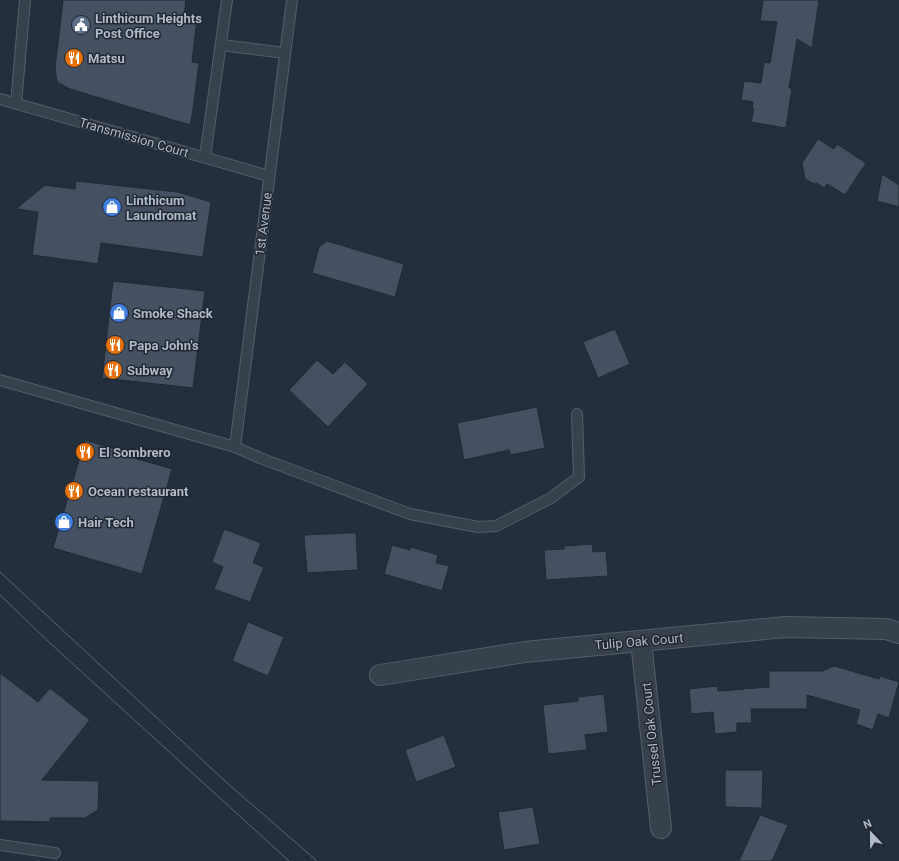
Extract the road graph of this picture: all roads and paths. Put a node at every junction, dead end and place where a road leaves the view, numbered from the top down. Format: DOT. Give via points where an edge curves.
graph roads {
  1 [pos="25,0"];
  2 [pos="227,0"];
  3 [pos="292,0"];
  4 [pos="220,45"];
  5 [pos="285,53"];
  6 [pos="0,99"];
  7 [pos="16,104"];
  8 [pos="205,157"];
  9 [pos="269,176"];
  10 [pos="0,380"];
  11 [pos="577,414"];
  12 [pos="235,448"];
  13 [pos="899,633"];
  14 [pos="641,641"];
  15 [pos="380,675"];
  16 [pos="661,828"];
  17 [pos="0,845"];
  18 [pos="55,853"];
  1 -- 7 [label="lane"];
  2 -- 4 [label="lane"];
  3 -- 5 [label="lane, 1st Avenue"];
  4 -- 5 [label="lane"];
  4 -- 8 [label="lane"];
  5 -- 9 [label="lane, 1st Avenue"];
  6 -- 7 [label="lane, Transmission Court"];
  7 -- 8 [label="lane, Transmission Court"];
  8 -- 9 [label="lane, Transmission Court"];
  9 -- 12 [label="lane, 1st Avenue"];
  10 -- 12 [label="lane"];
  11 -- 12 [label="lane" via="579,477 552,498 496,526 478,527 410,514"];
  13 -- 14 [label="street, Tulip Oak Court" via="886,629 786,627"];
  14 -- 15 [label="street, Tulip Oak Court" via="525,652"];
  14 -- 16 [label="street, Trussel Oak Court"];
  17 -- 18 [label="lane"];
}
